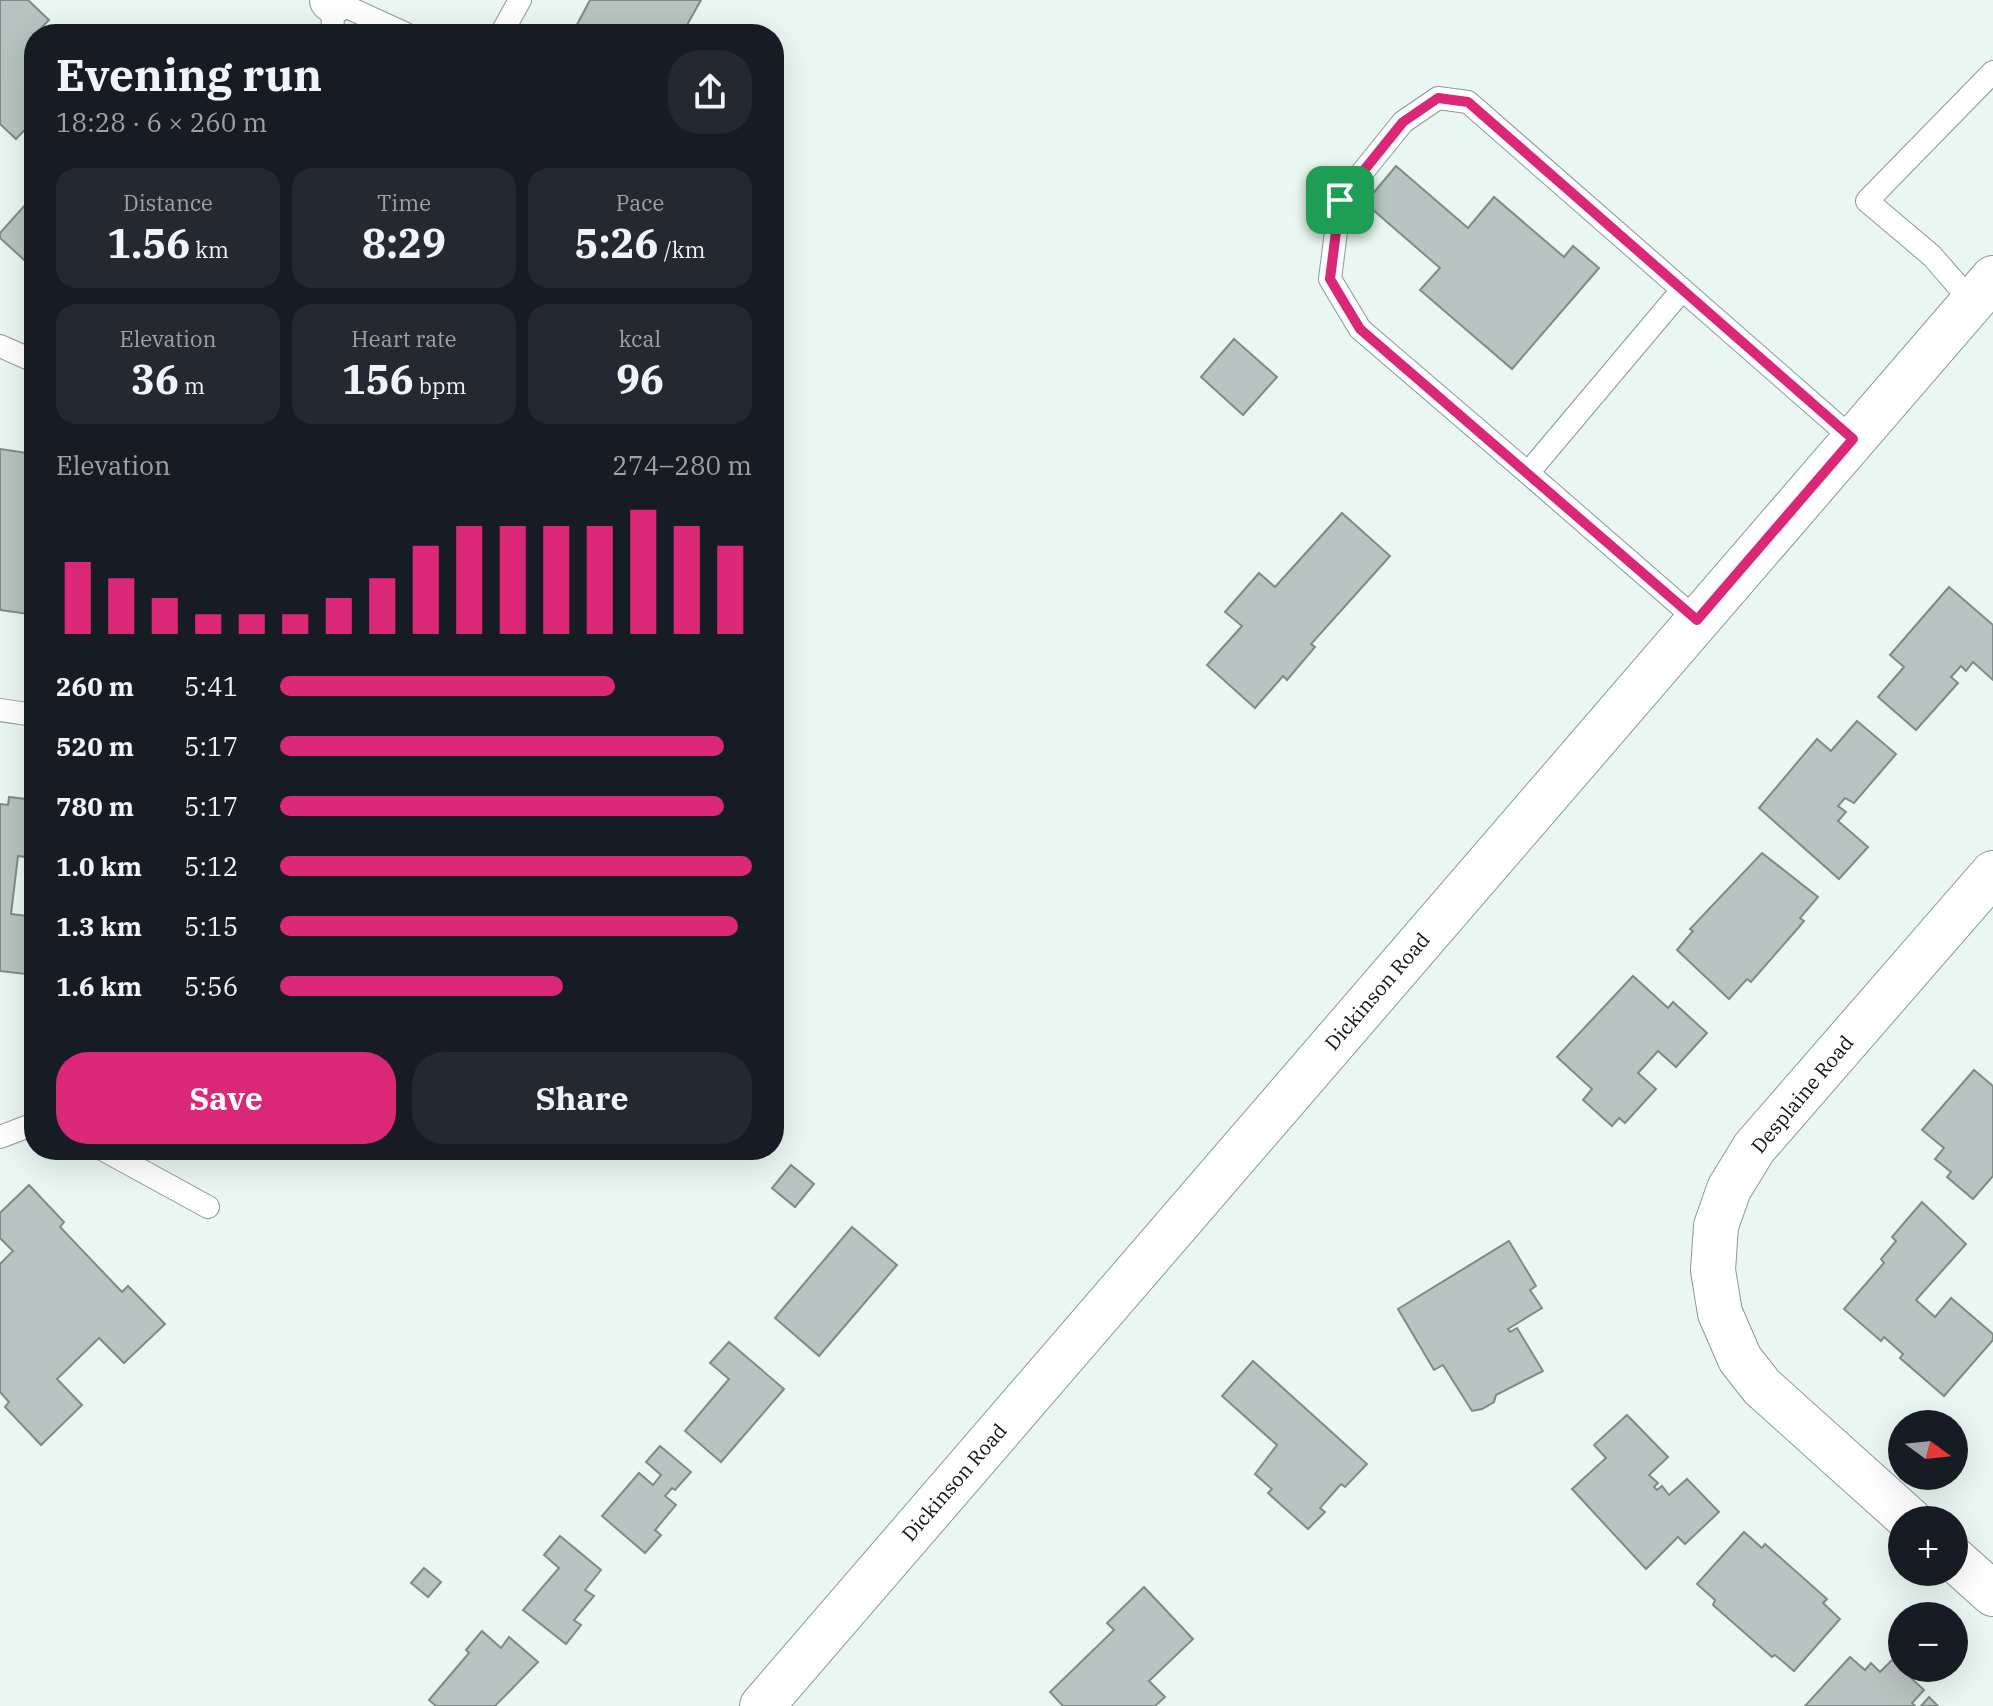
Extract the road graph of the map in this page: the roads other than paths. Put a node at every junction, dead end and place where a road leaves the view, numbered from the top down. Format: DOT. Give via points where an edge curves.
graph roads {
  1 [pos="333,0"];
  2 [pos="520,0"];
  3 [pos="332,24"];
  4 [pos="385,24"];
  5 [pos="507,24"];
  6 [pos="1993,72"];
  7 [pos="1682,290"];
  8 [pos="1983,290"];
  9 [pos="0,346"];
  10 [pos="24,357"];
  11 [pos="1853,439"];
  12 [pos="1528,473"];
  13 [pos="1697,620"];
  14 [pos="0,710"];
  15 [pos="24,714"];
  16 [pos="1993,873"];
  17 [pos="24,1128"];
  18 [pos="0,1137"];
  19 [pos="122,1160"];
  20 [pos="208,1207"];
  21 [pos="1894,1506"];
  22 [pos="1968,1572"];
  23 [pos="1993,1594"];
  24 [pos="762,1706"];
  1 -- 3 [label="lane"];
  1 -- 4 [label="lane"];
  2 -- 5 [label="lane"];
  6 -- 8 [label="lane" via="1867,201 1932,256"];
  7 -- 11 [label="lane"];
  7 -- 12 [label="lane"];
  7 -- 12 [label="lane" via="1468,102 1438,98 1403,122 1340,200 1330,279 1360,329"];
  8 -- 11 [label="street, Dickinson Road"];
  9 -- 10 [label="lane"];
  11 -- 13 [label="street, Dickinson Road"];
  12 -- 13 [label="lane"];
  13 -- 24 [label="street, Dickinson Road"];
  14 -- 15 [label="lane"];
  16 -- 21 [label="street, Desplaine Road" via="1754,1148 1729,1189 1716,1226 1713,1270 1720,1313 1740,1359 1762,1387"];
  17 -- 18 [label="lane"];
  19 -- 20 [label="lane"];
  22 -- 23 [label="street"];
}
